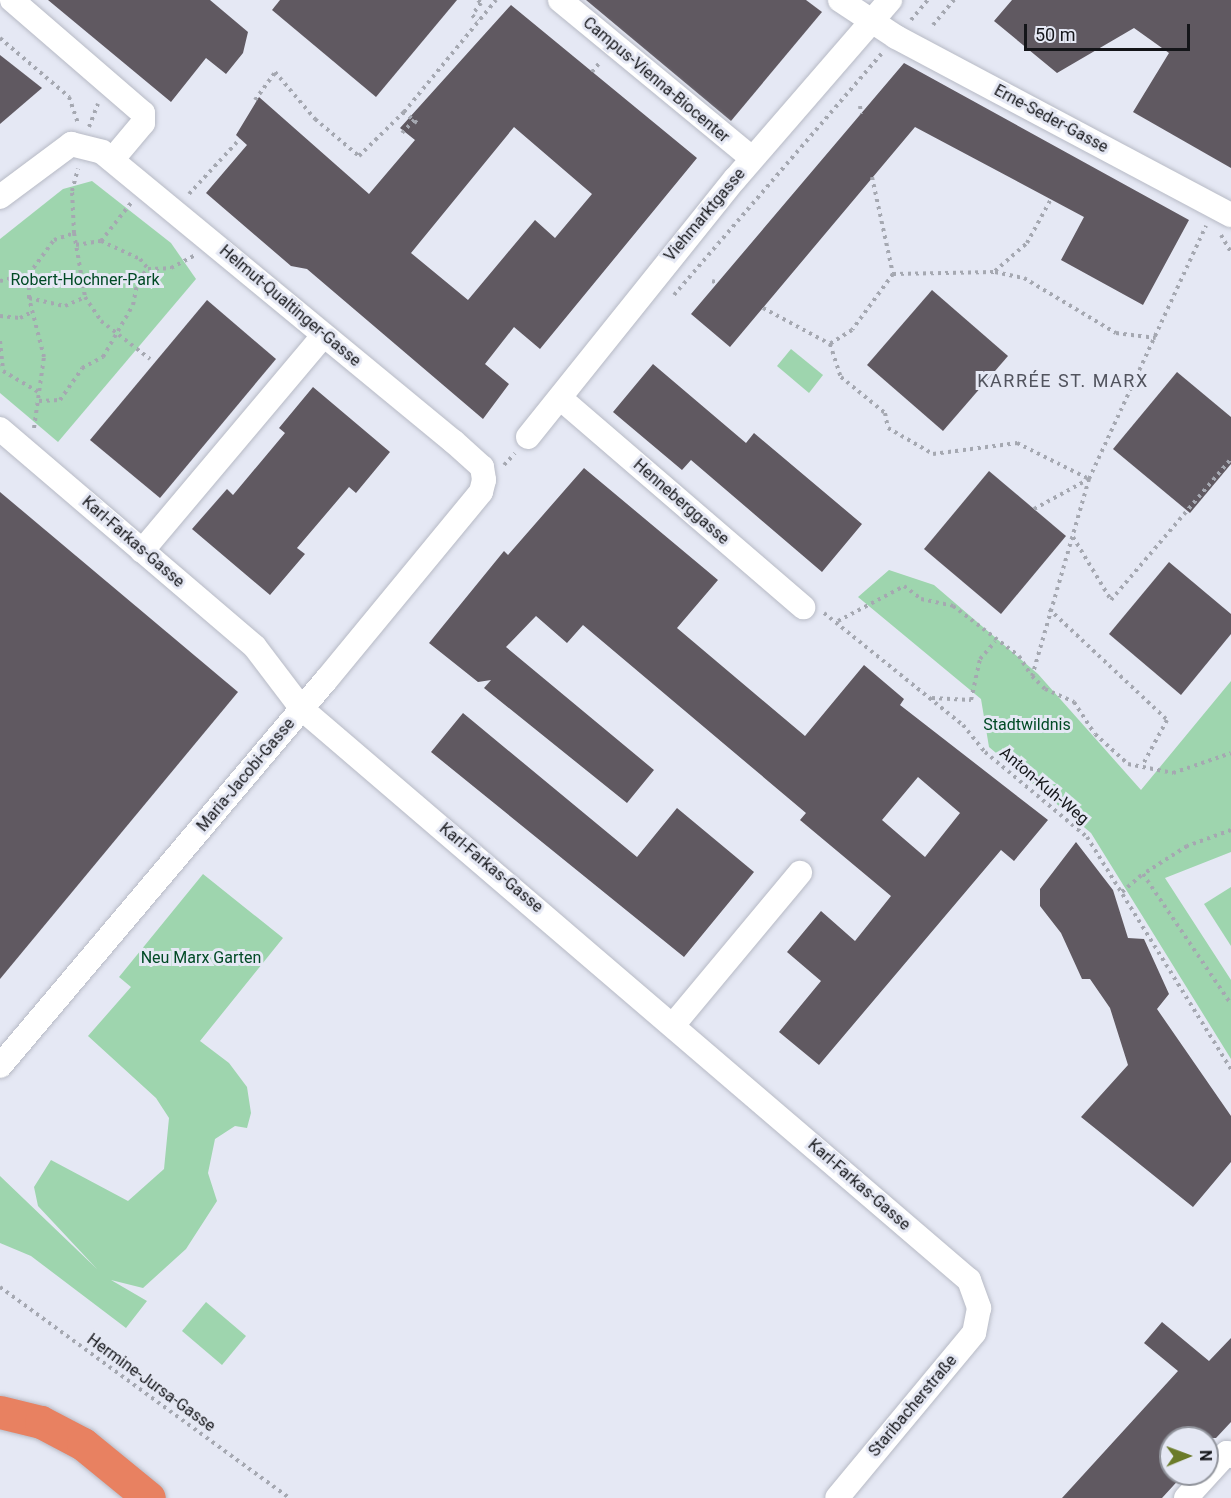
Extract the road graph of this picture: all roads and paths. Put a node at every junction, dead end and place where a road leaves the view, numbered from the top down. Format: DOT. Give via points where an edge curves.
graph roads {
  1 [pos="12,0"];
  2 [pos="478,0"];
  3 [pos="496,0"];
  4 [pos="560,0"];
  5 [pos="840,0"];
  6 [pos="890,0"];
  7 [pos="928,0"];
  8 [pos="954,0"];
  9 [pos="478,21"];
  10 [pos="872,22"];
  11 [pos="933,25"];
  12 [pos="896,37"];
  13 [pos="0,38"];
  14 [pos="69,97"];
  15 [pos="255,100"];
  16 [pos="860,106"];
  17 [pos="404,112"];
  18 [pos="861,114"];
  19 [pos="402,133"];
  20 [pos="240,139"];
  21 [pos="84,144"];
  22 [pos="753,158"];
  23 [pos="112,160"];
  24 [pos="872,177"];
  25 [pos="0,197"];
  26 [pos="1051,199"];
  27 [pos="161,200"];
  28 [pos="1223,211"];
  29 [pos="74,233"];
  30 [pos="101,241"];
  31 [pos="216,244"];
  32 [pos="76,245"];
  33 [pos="148,269"];
  34 [pos="995,272"];
  35 [pos="29,274"];
  36 [pos="893,274"];
  37 [pos="712,280"];
  38 [pos="0,281"];
  39 [pos="718,283"];
  40 [pos="85,297"];
  41 [pos="29,298"];
  42 [pos="667,303"];
  43 [pos="763,308"];
  44 [pos="32,312"];
  45 [pos="0,316"];
  46 [pos="116,333"];
  47 [pos="324,335"];
  48 [pos="1156,338"];
  49 [pos="0,341"];
  50 [pos="830,344"];
  51 [pos="150,359"];
  52 [pos="40,393"];
  53 [pos="560,398"];
  54 [pos="39,402"];
  55 [pos="0,429"];
  56 [pos="528,437"];
  57 [pos="29,453"];
  58 [pos="1231,459"];
  59 [pos="1089,479"];
  60 [pos="484,480"];
  61 [pos="1034,509"];
  62 [pos="1072,537"];
  63 [pos="142,551"];
  64 [pos="803,607"];
  65 [pos="1049,609"];
  66 [pos="838,621"];
  67 [pos="995,642"];
  68 [pos="1032,676"];
  69 [pos="931,698"];
  70 [pos="302,709"];
  71 [pos="1231,753"];
  72 [pos="1142,766"];
  73 [pos="1231,830"];
  74 [pos="800,873"];
  75 [pos="1143,874"];
  76 [pos="1122,892"];
  77 [pos="1231,1004"];
  78 [pos="674,1024"];
  79 [pos="0,1066"];
  80 [pos="1231,1069"];
  81 [pos="0,1287"];
  82 [pos="979,1308"];
  83 [pos="0,1412"];
  84 [pos="1231,1456"];
  85 [pos="149,1498"];
  86 [pos="288,1498"];
  87 [pos="837,1498"];
  88 [pos="1186,1498"];
  1 -- 23 [label="street" via="143,113 143,123"];
  2 -- 9 [label="path" via="481,3 472,15"];
  3 -- 9 [label="path"];
  4 -- 22 [label="street, Campus-Vienna-Biocenter" via="673,84"];
  5 -- 10 [label="street, Erne-Seder-Gasse"];
  6 -- 10 [label="street, Viehmarktgasse"];
  7 -- 12 [label="path"];
  8 -- 11 [label="path"];
  9 -- 17 [label="path"];
  10 -- 12 [label="street, Erne-Seder-Gasse"];
  10 -- 22 [label="street, Viehmarktgasse"];
  12 -- 28 [label="street, Erne-Seder-Gasse"];
  12 -- 42 [label="path"];
  13 -- 14 [label="path"];
  15 -- 17 [label="path" via="275,72 315,119 359,156"];
  16 -- 18 [label="path"];
  17 -- 19 [label="path" via="416,121"];
  20 -- 27 [label="path"];
  21 -- 23 [label="street, Helmut-Qualtinger-Gasse"];
  21 -- 25 [label="street" via="58,150"];
  21 -- 29 [label="path" via="72,191"];
  22 -- 53 [label="street, Viehmarktgasse"];
  23 -- 27 [label="street, Helmut-Qualtinger-Gasse"];
  24 -- 36 [label="path"];
  26 -- 34 [label="path" via="1027,243"];
  27 -- 30 [label="path"];
  27 -- 31 [label="street, Helmut-Qualtinger-Gasse"];
  28 -- 48 [label="path"];
  29 -- 32 [label="path"];
  29 -- 35 [label="path" via="54,240"];
  30 -- 32 [label="path"];
  30 -- 33 [label="path" via="140,259"];
  31 -- 33 [label="path" via="171,268"];
  31 -- 47 [label="street, Helmut-Qualtinger-Gasse"];
  32 -- 40 [label="path"];
  33 -- 46 [label="path" via="138,279 133,305"];
  34 -- 36 [label="path"];
  34 -- 48 [label="path" via="1024,278 1116,333"];
  35 -- 38 [label="path"];
  35 -- 41 [label="path"];
  36 -- 50 [label="path" via="852,330"];
  37 -- 39 [label="path"];
  40 -- 41 [label="path" via="65,306"];
  40 -- 46 [label="path"];
  41 -- 44 [label="path"];
  43 -- 50 [label="path"];
  44 -- 45 [label="path" via="20,318"];
  44 -- 52 [label="path" via="43,338"];
  46 -- 51 [label="path"];
  46 -- 54 [label="path" via="103,357 82,368 60,400"];
  47 -- 60 [label="street, Helmut-Qualtinger-Gasse" via="475,460"];
  47 -- 63 [label="street"];
  48 -- 59 [label="path"];
  49 -- 52 [label="path" via="3,371"];
  50 -- 59 [label="path" via="841,377 885,413 888,428 933,454 1017,444"];
  52 -- 54 [label="path"];
  53 -- 56 [label="street, Viehmarktgasse"];
  53 -- 64 [label="street, Henneberggasse"];
  54 -- 57 [label="path"];
  55 -- 57 [label="street, Karl-Farkas-Gasse"];
  56 -- 60 [label="path"];
  57 -- 63 [label="street, Karl-Farkas-Gasse"];
  58 -- 62 [label="path" via="1111,600"];
  59 -- 61 [label="path"];
  59 -- 62 [label="path"];
  60 -- 70 [label="street, Maria-Jacobi-Gasse" via="481,492"];
  62 -- 65 [label="path"];
  63 -- 70 [label="street, Karl-Farkas-Gasse" via="269,661"];
  64 -- 66 [label="path, Anton-Kuh-Weg"];
  65 -- 68 [label="path"];
  65 -- 72 [label="path" via="1167,720"];
  66 -- 67 [label="path" via="904,586 921,599 953,606"];
  66 -- 69 [label="path, Anton-Kuh-Weg"];
  67 -- 68 [label="path" via="1019,656"];
  67 -- 69 [label="path" via="980,659 971,700"];
  68 -- 72 [label="path" via="1045,689 1074,702 1095,734 1128,764"];
  69 -- 76 [label="path, Anton-Kuh-Weg" via="985,752 1087,837"];
  70 -- 78 [label="street, Karl-Farkas-Gasse"];
  70 -- 79 [label="street, Maria-Jacobi-Gasse"];
  71 -- 72 [label="path" via="1173,773"];
  73 -- 75 [label="path" via="1187,846"];
  74 -- 78 [label="street"];
  75 -- 76 [label="path"];
  75 -- 77 [label="path"];
  76 -- 80 [label="path, Anton-Kuh-Weg"];
  78 -- 82 [label="street, Karl-Farkas-Gasse" via="969,1280"];
  81 -- 86 [label="path, Hermine-Jursa-Gasse"];
  82 -- 87 [label="street, Staribacherstraße" via="974,1333"];
  83 -- 85 [label="highway" via="41,1422 75,1439"];
  84 -- 88 [label="street" via="1227,1453"];
}
